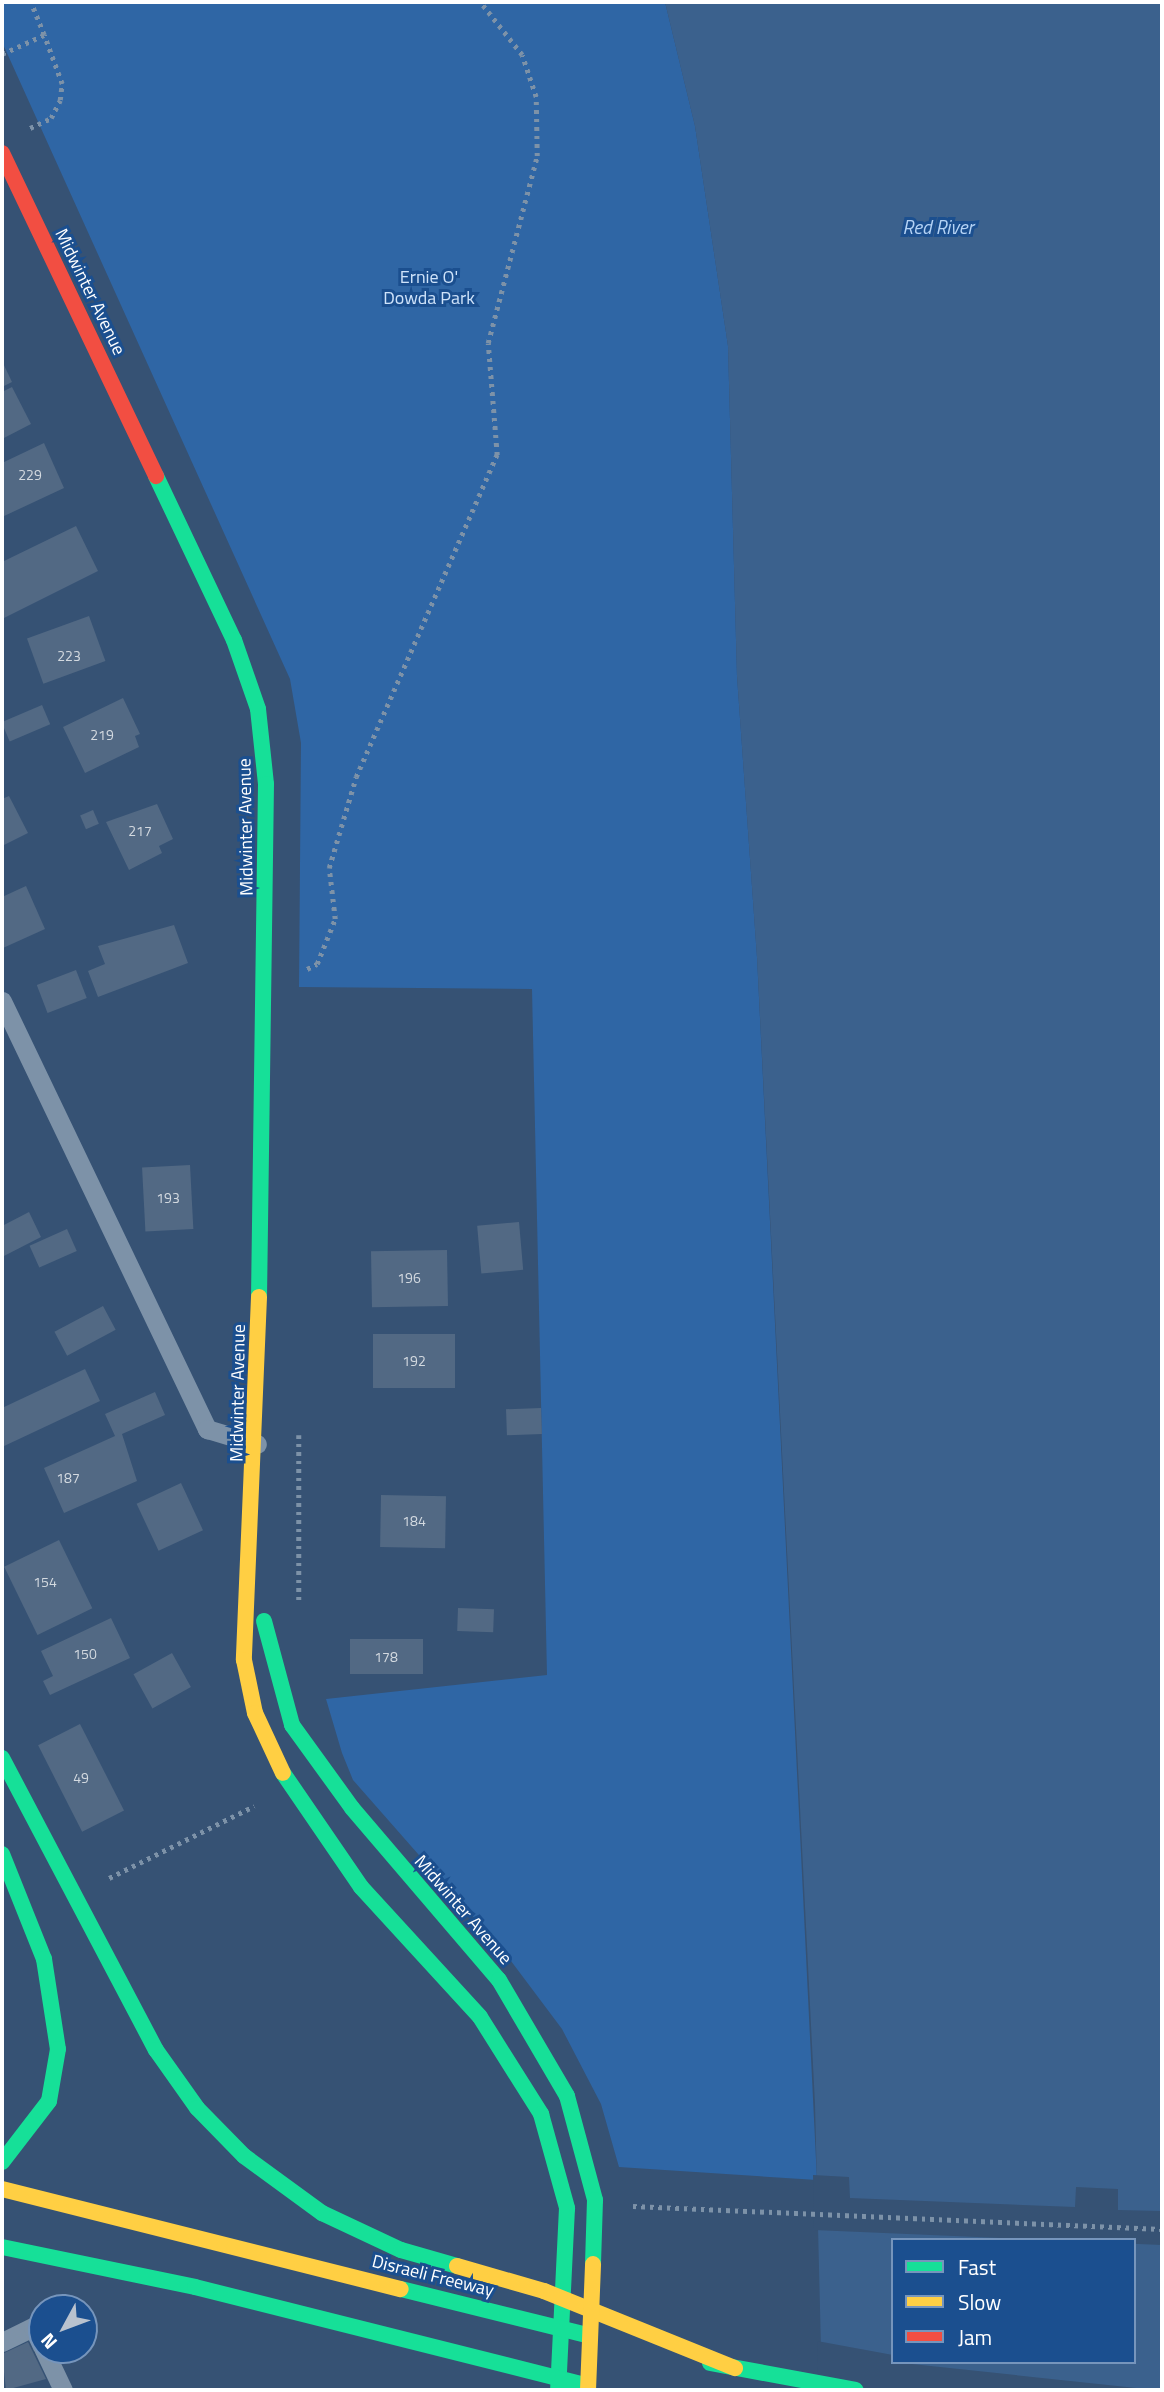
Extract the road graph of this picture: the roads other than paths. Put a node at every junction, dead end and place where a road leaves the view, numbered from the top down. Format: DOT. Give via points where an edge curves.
graph roads {
  1 [pos="2,153"];
  2 [pos="2,1001"];
  3 [pos="257,1444"];
  4 [pos="253,1557"];
  5 [pos="2,1758"];
  6 [pos="2,1854"];
  7 [pos="2,2162"];
  8 [pos="2,2189"];
  9 [pos="2,2247"];
  10 [pos="28,2329"];
  11 [pos="607,2340"];
  12 [pos="2,2342"];
  13 [pos="633,2347"];
  14 [pos="51,2364"];
  15 [pos="735,2368"];
  16 [pos="63,2390"];
  17 [pos="558,2390"];
  18 [pos="588,2390"];
  19 [pos="607,2390"];
  20 [pos="856,2390"];
  1 -- 3 [label="main road, Midwinter Avenue" via="229,629 258,709 267,845"];
  2 -- 3 [label="lane" via="207,1429"];
  3 -- 4 [label="main road, Midwinter Avenue"];
  4 -- 17 [label="main road, Midwinter Avenue" via="244,1660 255,1713 276,1767 361,1887 500,2045 551,2139 568,2234"];
  4 -- 18 [label="main road, Midwinter Avenue" via="272,1668 292,1725 352,1808 499,1980 577,2121 595,2200"];
  5 -- 15 [label="main road" via="139,2020 197,2108 244,2157 296,2197 401,2250 544,2291"];
  6 -- 7 [label="main road" via="44,1959 58,2049 49,2101"];
  8 -- 11 [label="main road, Disraeli Freeway"];
  9 -- 19 [label="main road" via="195,2287"];
  10 -- 12 [label="lane"];
  13 -- 15 [label="main road"];
  14 -- 16 [label="lane"];
  15 -- 20 [label="main road"];
}
